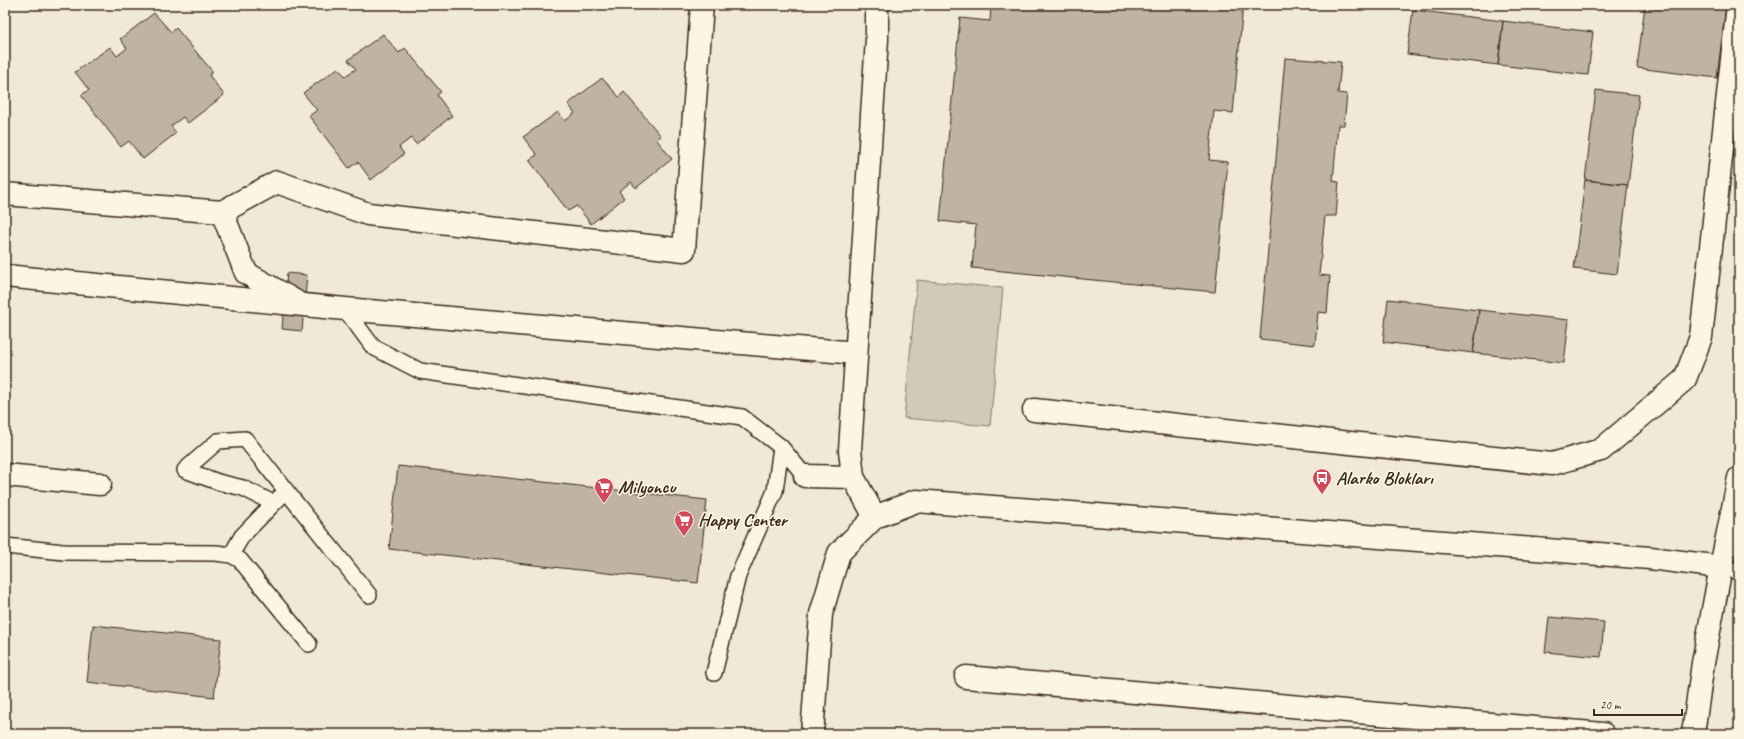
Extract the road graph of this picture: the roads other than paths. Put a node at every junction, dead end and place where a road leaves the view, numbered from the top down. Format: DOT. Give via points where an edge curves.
graph roads {
  1 [pos="702,5"];
  2 [pos="877,5"];
  3 [pos="1738,5"];
  4 [pos="5,194"];
  5 [pos="222,212"];
  6 [pos="5,276"];
  7 [pos="301,304"];
  8 [pos="345,309"];
  9 [pos="856,353"];
  10 [pos="1034,410"];
  11 [pos="781,447"];
  12 [pos="5,475"];
  13 [pos="805,476"];
  14 [pos="854,477"];
  15 [pos="1739,478"];
  16 [pos="100,484"];
  17 [pos="286,491"];
  18 [pos="273,503"];
  19 [pos="875,517"];
  20 [pos="5,546"];
  21 [pos="231,555"];
  22 [pos="1730,570"];
  23 [pos="369,595"];
  24 [pos="308,644"];
  25 [pos="714,673"];
  26 [pos="966,677"];
  27 [pos="812,734"];
  28 [pos="1603,734"];
  29 [pos="1693,734"];
  1 -- 5 [label="street" via="684,250 368,214 277,182"];
  2 -- 9 [label="street" via="877,39"];
  3 -- 10 [label="street" via="1701,337 1685,379 1601,450 1552,464"];
  4 -- 5 [label="street"];
  5 -- 7 [label="street" via="246,273"];
  6 -- 7 [label="street"];
  7 -- 8 [label="street"];
  8 -- 9 [label="street"];
  8 -- 11 [label="lane" via="373,347 420,371 742,417"];
  9 -- 14 [label="street" via="850,450"];
  11 -- 13 [label="lane"];
  11 -- 25 [label="lane" via="775,491 738,576"];
  12 -- 16 [label="street"];
  13 -- 14 [label="street"];
  14 -- 19 [label="street"];
  15 -- 22 [label="street"];
  17 -- 18 [label="lane"];
  17 -- 18 [label="lane" via="245,439 218,441 185,470 243,488"];
  17 -- 23 [label="lane"];
  18 -- 21 [label="lane" via="242,536"];
  19 -- 22 [label="street" via="916,501 1642,558"];
  19 -- 27 [label="street" via="839,553 821,614"];
  20 -- 21 [label="lane" via="64,552"];
  21 -- 24 [label="lane" via="240,560"];
  22 -- 29 [label="street" via="1703,663"];
  26 -- 28 [label="street"];
}
